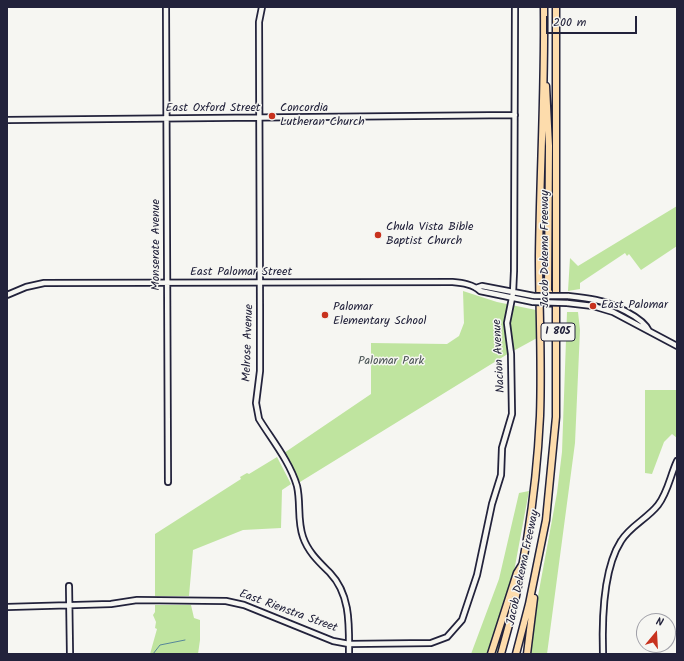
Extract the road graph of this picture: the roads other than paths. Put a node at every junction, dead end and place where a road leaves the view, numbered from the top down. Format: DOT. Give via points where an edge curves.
graph roads {
  1 [pos="166,7"];
  2 [pos="262,7"];
  3 [pos="515,7"];
  4 [pos="544,7"];
  5 [pos="556,7"];
  6 [pos="544,28"];
  7 [pos="515,115"];
  8 [pos="259,118"];
  9 [pos="167,119"];
  10 [pos="7,120"];
  11 [pos="551,251"];
  12 [pos="167,283"];
  13 [pos="260,283"];
  14 [pos="7,295"];
  15 [pos="512,296"];
  16 [pos="550,298"];
  17 [pos="649,331"];
  18 [pos="677,346"];
  19 [pos="677,461"];
  20 [pos="168,482"];
  21 [pos="542,543"];
  22 [pos="525,560"];
  23 [pos="69,586"];
  24 [pos="70,604"];
  25 [pos="7,607"];
  26 [pos="441,640"];
  27 [pos="349,644"];
  28 [pos="70,654"];
  29 [pos="349,654"];
  30 [pos="491,654"];
  31 [pos="501,654"];
  32 [pos="516,654"];
  33 [pos="527,654"];
  34 [pos="602,654"];
  1 -- 9 [label="street, Monserate Avenue"];
  2 -- 8 [label="street, Melrose Avenue" via="259,22"];
  3 -- 7 [label="street, Nacion Avenue"];
  4 -- 6 [label="highway, Jacob Dekema Freeway / I 805"];
  5 -- 11 [label="highway"];
  5 -- 21 [label="highway, Jacob Dekema Freeway / I 805" via="556,418"];
  6 -- 11 [label="highway"];
  6 -- 22 [label="highway, Jacob Dekema Freeway / I 805" via="540,415 532,512"];
  7 -- 8 [label="street, East Oxford Street"];
  7 -- 15 [label="street, Nacion Avenue"];
  8 -- 9 [label="street, East Oxford Street"];
  8 -- 13 [label="street, Melrose Avenue"];
  9 -- 10 [label="street, East Oxford Street"];
  9 -- 12 [label="street, Monserate Avenue"];
  11 -- 16 [label="highway"];
  12 -- 13 [label="street, East Palomar Street"];
  12 -- 14 [label="street, East Palomar Street" via="44,283"];
  12 -- 20 [label="street, Monserate Avenue"];
  13 -- 15 [label="street, East Palomar Street" via="452,282 464,283 480,291"];
  13 -- 27 [label="street, Melrose Avenue" via="260,370 257,410 295,480 303,538 314,557 331,574 344,594"];
  15 -- 16 [label="street, East Palomar Street, bridge"];
  15 -- 16 [label="street, East Palomar Street, bridge" via="532,302"];
  15 -- 26 [label="street, Nacion Avenue" via="507,323 513,403 502,448 501,475 462,620 452,633"];
  16 -- 17 [label="street, East Palomar Street, bridge" via="613,312"];
  16 -- 17 [label="street, East Palomar Street, bridge" via="568,296 598,300 615,306 646,325"];
  17 -- 18 [label="street, East Palomar Street"];
  19 -- 34 [label="street" via="662,500 652,512 627,532 615,551 603,616"];
  21 -- 32 [label="highway, Jacob Dekema Freeway / I 805"];
  21 -- 33 [label="highway"];
  22 -- 30 [label="highway" via="517,572"];
  22 -- 31 [label="highway, Jacob Dekema Freeway / I 805"];
  23 -- 24 [label="street"];
  24 -- 25 [label="street, East Rienstra Street"];
  24 -- 27 [label="street, East Rienstra Street" via="111,604 137,600 234,602 333,641"];
  24 -- 28 [label="street"];
  26 -- 27 [label="street, East Rienstra Street" via="424,644"];
  27 -- 29 [label="street, Melrose Avenue"];
}
